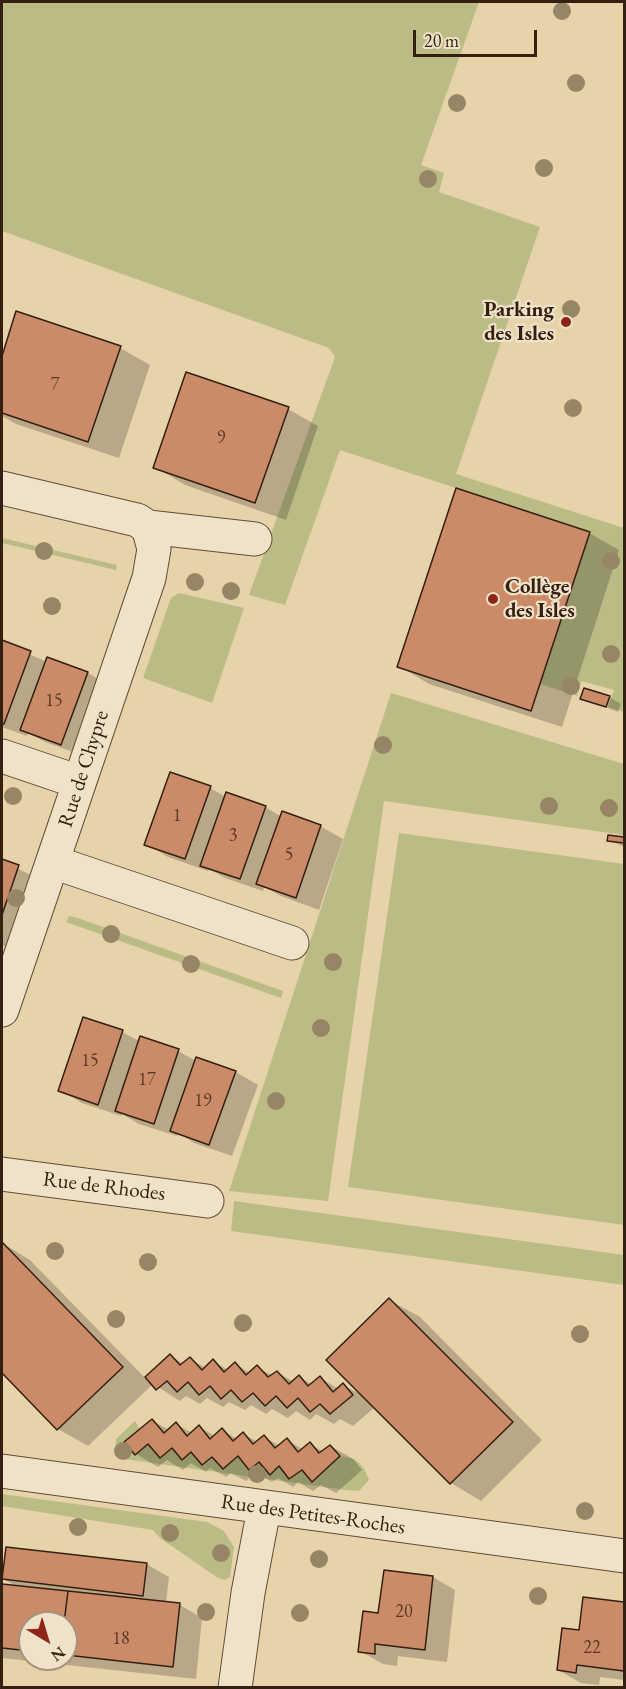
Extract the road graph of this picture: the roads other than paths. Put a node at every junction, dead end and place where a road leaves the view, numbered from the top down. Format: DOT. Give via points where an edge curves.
graph roads {
  1 [pos="2,488"];
  2 [pos="148,527"];
  3 [pos="255,540"];
  4 [pos="2,756"];
  5 [pos="79,782"];
  6 [pos="53,862"];
  7 [pos="292,943"];
  8 [pos="5,989"];
  9 [pos="2,1174"];
  10 [pos="207,1201"];
  11 [pos="2,1471"];
  12 [pos="264,1509"];
  13 [pos="624,1556"];
  14 [pos="235,1688"];
  1 -- 2 [label="street" via="136,520"];
  2 -- 3 [label="street"];
  2 -- 5 [label="street, Rue de Chypre" via="154,549 149,578"];
  4 -- 5 [label="street"];
  5 -- 6 [label="street, Rue de Chypre"];
  6 -- 7 [label="street"];
  6 -- 8 [label="street, Rue de Chypre"];
  9 -- 10 [label="street, Rue de Rhodes"];
  11 -- 12 [label="street, Rue des Petites-Roches"];
  12 -- 13 [label="street, Rue des Petites-Roches"];
  12 -- 14 [label="street"];
}
